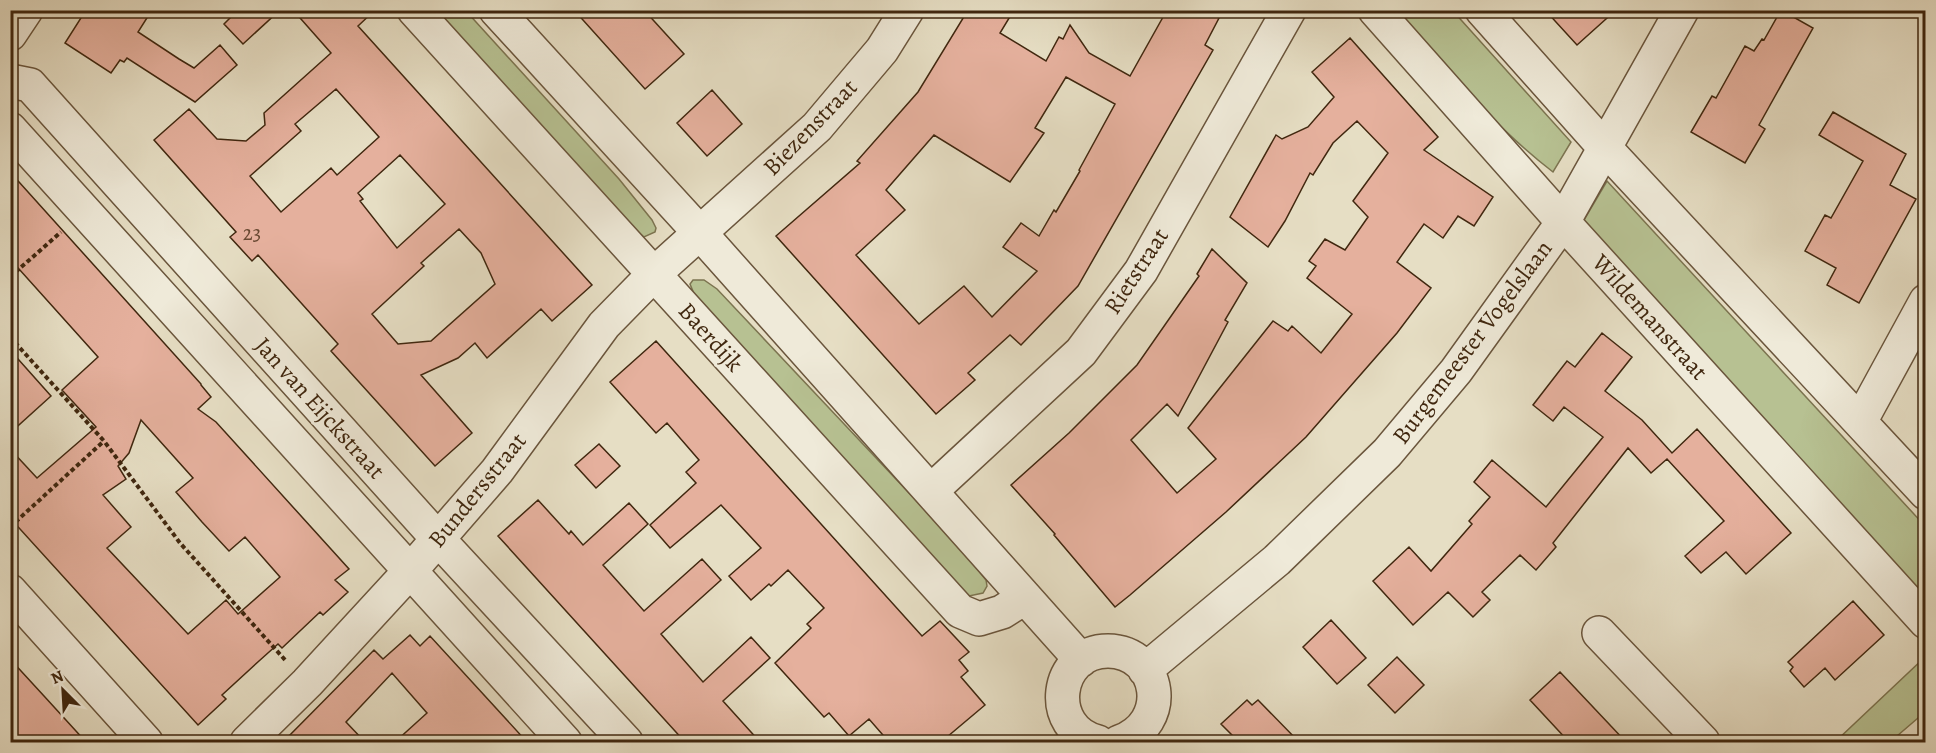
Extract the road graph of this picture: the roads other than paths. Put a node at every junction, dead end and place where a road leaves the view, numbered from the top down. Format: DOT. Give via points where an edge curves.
graph roads {
  1 [pos="26,10"];
  2 [pos="414,10"];
  3 [pos="496,10"];
  4 [pos="907,10"];
  5 [pos="1289,10"];
  6 [pos="1376,10"];
  7 [pos="1482,10"];
  8 [pos="1682,10"];
  9 [pos="10,34"];
  10 [pos="10,81"];
  11 [pos="10,129"];
  12 [pos="1605,148"];
  13 [pos="1563,222"];
  14 [pos="700,233"];
  15 [pos="654,274"];
  16 [pos="1926,301"];
  17 [pos="1860,422"];
  18 [pos="931,491"];
  19 [pos="1926,493"];
  20 [pos="438,539"];
  21 [pos="411,570"];
  22 [pos="10,591"];
  23 [pos="1024,598"];
  24 [pos="1926,622"];
  25 [pos="1599,633"];
  26 [pos="1080,660"];
  27 [pos="1145,670"];
  28 [pos="1135,739"];
  29 [pos="1082,740"];
  30 [pos="146,742"];
  31 [pos="248,742"];
  32 [pos="565,742"];
  33 [pos="626,742"];
  34 [pos="1703,742"];
  1 -- 9 [label="street"];
  2 -- 15 [label="street, Baerdijk"];
  3 -- 14 [label="street"];
  4 -- 14 [label="street, Biezenstraat" via="882,50 817,127"];
  5 -- 18 [label="street, Rietstraat" via="1141,272 1081,352"];
  6 -- 13 [label="street, Wildemanstraat"];
  7 -- 12 [label="street"];
  8 -- 12 [label="street, Burgemeester Vogelslaan"];
  10 -- 20 [label="street, Jan van Eijckstraat" via="30,85"];
  11 -- 21 [label="street, Jan van Eijckstraat"];
  12 -- 13 [label="street, Burgemeester Vogelslaan"];
  12 -- 17 [label="street"];
  13 -- 24 [label="street, Wildemanstraat"];
  13 -- 27 [label="street, Burgemeester Vogelslaan" via="1456,371 1387,453 1277,560"];
  14 -- 15 [label="street, Bundersstraat"];
  14 -- 18 [label="street"];
  15 -- 20 [label="street, Bundersstraat" via="604,324 497,471"];
  15 -- 23 [label="street, Baerdijk" via="960,611 979,619 1002,612"];
  16 -- 17 [label="street"];
  17 -- 19 [label="street"];
  18 -- 23 [label="street"];
  20 -- 21 [label="street, Bundersstraat"];
  20 -- 33 [label="street, Jan van Eijckstraat"];
  21 -- 31 [label="street, Bundersstraat"];
  21 -- 32 [label="street, Jan van Eijckstraat"];
  22 -- 30 [label="street"];
  23 -- 26 [label="street"];
  25 -- 34 [label="street"];
  26 -- 27 [label="street" via="1099,652 1118,652 1131,657"];
  26 -- 29 [label="street" via="1069,672 1062,705"];
  27 -- 28 [label="street" via="1154,691 1154,707"];
}
